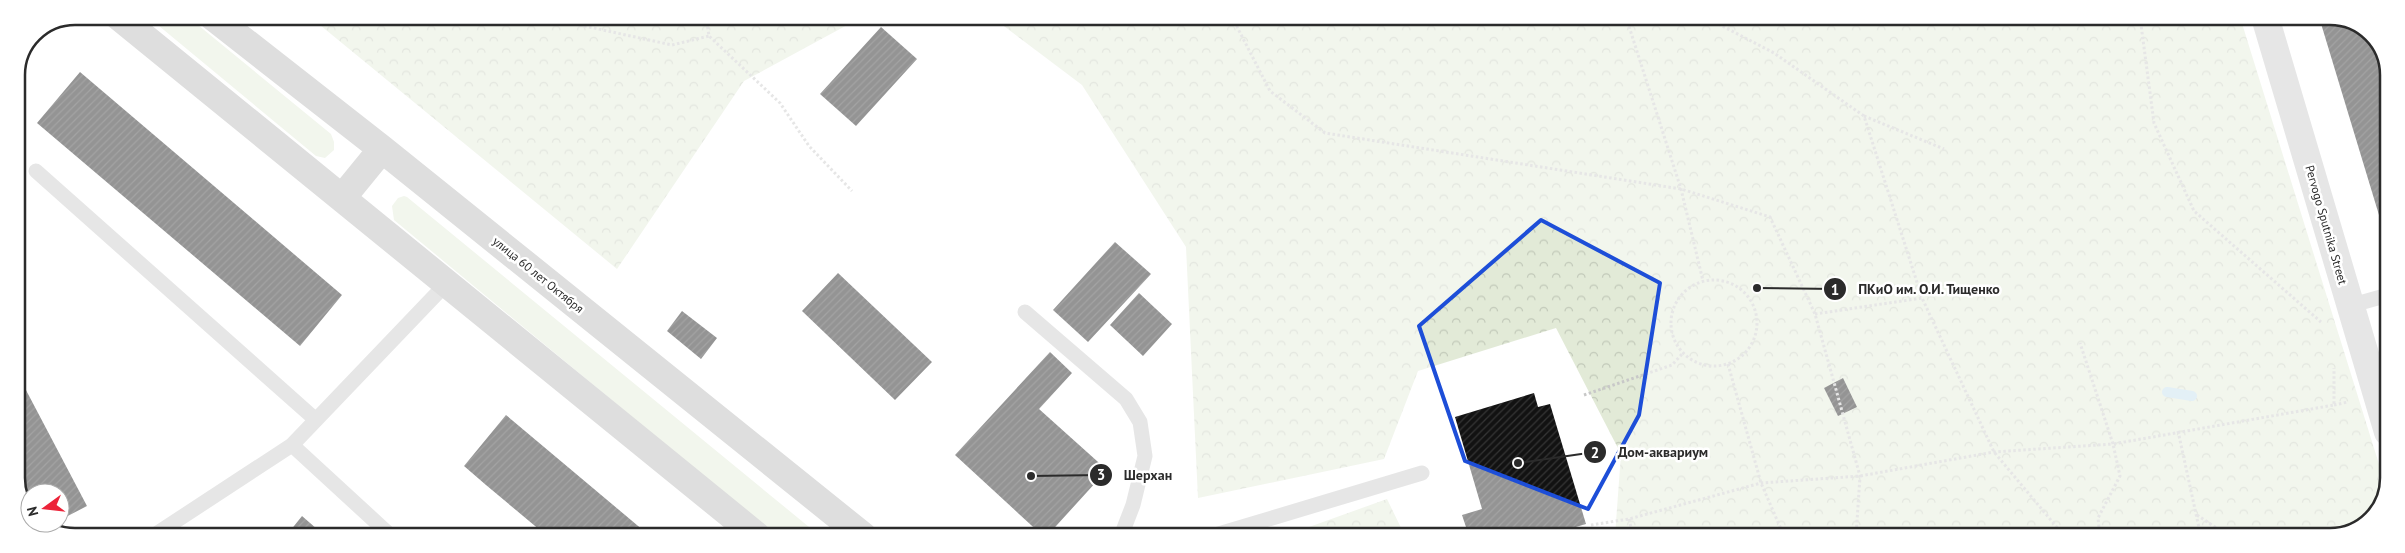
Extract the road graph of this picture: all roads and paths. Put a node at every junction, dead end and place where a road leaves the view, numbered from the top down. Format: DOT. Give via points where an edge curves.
graph roads {
  1 [pos="129,25"];
  2 [pos="224,25"];
  3 [pos="580,25"];
  4 [pos="707,25"];
  5 [pos="1236,25"];
  6 [pos="1628,25"];
  7 [pos="1720,25"];
  8 [pos="2141,25"];
  9 [pos="2267,25"];
  10 [pos="709,36"];
  11 [pos="1864,116"];
  12 [pos="382,149"];
  13 [pos="1944,150"];
  14 [pos="36,171"];
  15 [pos="1680,190"];
  16 [pos="852,191"];
  17 [pos="342,198"];
  18 [pos="1703,281"];
  19 [pos="446,284"];
  20 [pos="2380,297"];
  21 [pos="1922,298"];
  22 [pos="2349,306"];
  23 [pos="1025,312"];
  24 [pos="1815,314"];
  25 [pos="2323,323"];
  26 [pos="2080,343"];
  27 [pos="1683,354"];
  28 [pos="1728,364"];
  29 [pos="2334,367"];
  30 [pos="1584,396"];
  31 [pos="2380,406"];
  32 [pos="316,420"];
  33 [pos="2178,431"];
  34 [pos="2113,444"];
  35 [pos="292,445"];
  36 [pos="1994,452"];
  37 [pos="1422,473"];
  38 [pos="1860,476"];
  39 [pos="1761,482"];
  40 [pos="2196,515"];
  41 [pos="1629,519"];
  42 [pos="1591,526"];
  43 [pos="167,528"];
  44 [pos="382,528"];
  45 [pos="747,528"];
  46 [pos="853,528"];
  47 [pos="1124,528"];
  48 [pos="1239,528"];
  49 [pos="1632,528"];
  50 [pos="1781,528"];
  51 [pos="1857,528"];
  52 [pos="2057,528"];
  53 [pos="2099,528"];
  54 [pos="2199,528"];
  55 [pos="2216,528"];
  1 -- 17 [label="main road"];
  2 -- 12 [label="main road, улица 60 лет Октября"];
  3 -- 10 [label="path" via="672,45"];
  4 -- 10 [label="path"];
  5 -- 15 [label="path" via="1270,91 1325,133"];
  6 -- 15 [label="path"];
  7 -- 11 [label="path" via="1774,53"];
  8 -- 25 [label="path" via="2154,123 2194,211"];
  9 -- 22 [label="street, Pervogo Sputnika Street"];
  10 -- 16 [label="path" via="780,103 809,146"];
  11 -- 13 [label="path"];
  11 -- 21 [label="path"];
  12 -- 17 [label="main road"];
  12 -- 46 [label="main road, улица 60 лет Октября"];
  14 -- 32 [label="lane"];
  15 -- 18 [label="path"];
  15 -- 24 [label="path" via="1770,217"];
  17 -- 19 [label="main road"];
  18 -- 27 [label="path" via="1691,286 1674,306 1672,332"];
  18 -- 28 [label="path" via="1718,279 1732,283 1754,304 1758,318 1751,346"];
  19 -- 32 [label="lane"];
  19 -- 45 [label="main road"];
  20 -- 22 [label="lane"];
  21 -- 24 [label="path"];
  21 -- 36 [label="path"];
  22 -- 31 [label="street, Pervogo Sputnika Street"];
  23 -- 47 [label="lane" via="1126,399 1140,422 1145,456"];
  24 -- 38 [label="path"];
  26 -- 34 [label="path"];
  27 -- 28 [label="path" via="1704,365"];
  27 -- 30 [label="path" via="1672,364"];
  28 -- 39 [label="path"];
  29 -- 33 [label="path" via="2334,405"];
  32 -- 35 [label="lane"];
  33 -- 34 [label="path"];
  33 -- 40 [label="path"];
  34 -- 36 [label="path"];
  34 -- 53 [label="path" via="2120,476 2098,518"];
  35 -- 43 [label="lane"];
  35 -- 44 [label="lane"];
  36 -- 38 [label="path"];
  36 -- 52 [label="path"];
  37 -- 48 [label="lane"];
  38 -- 39 [label="path"];
  38 -- 51 [label="path"];
  39 -- 41 [label="path"];
  39 -- 50 [label="path"];
  40 -- 54 [label="path"];
  40 -- 55 [label="path"];
  41 -- 42 [label="path"];
  41 -- 49 [label="path"];
}
